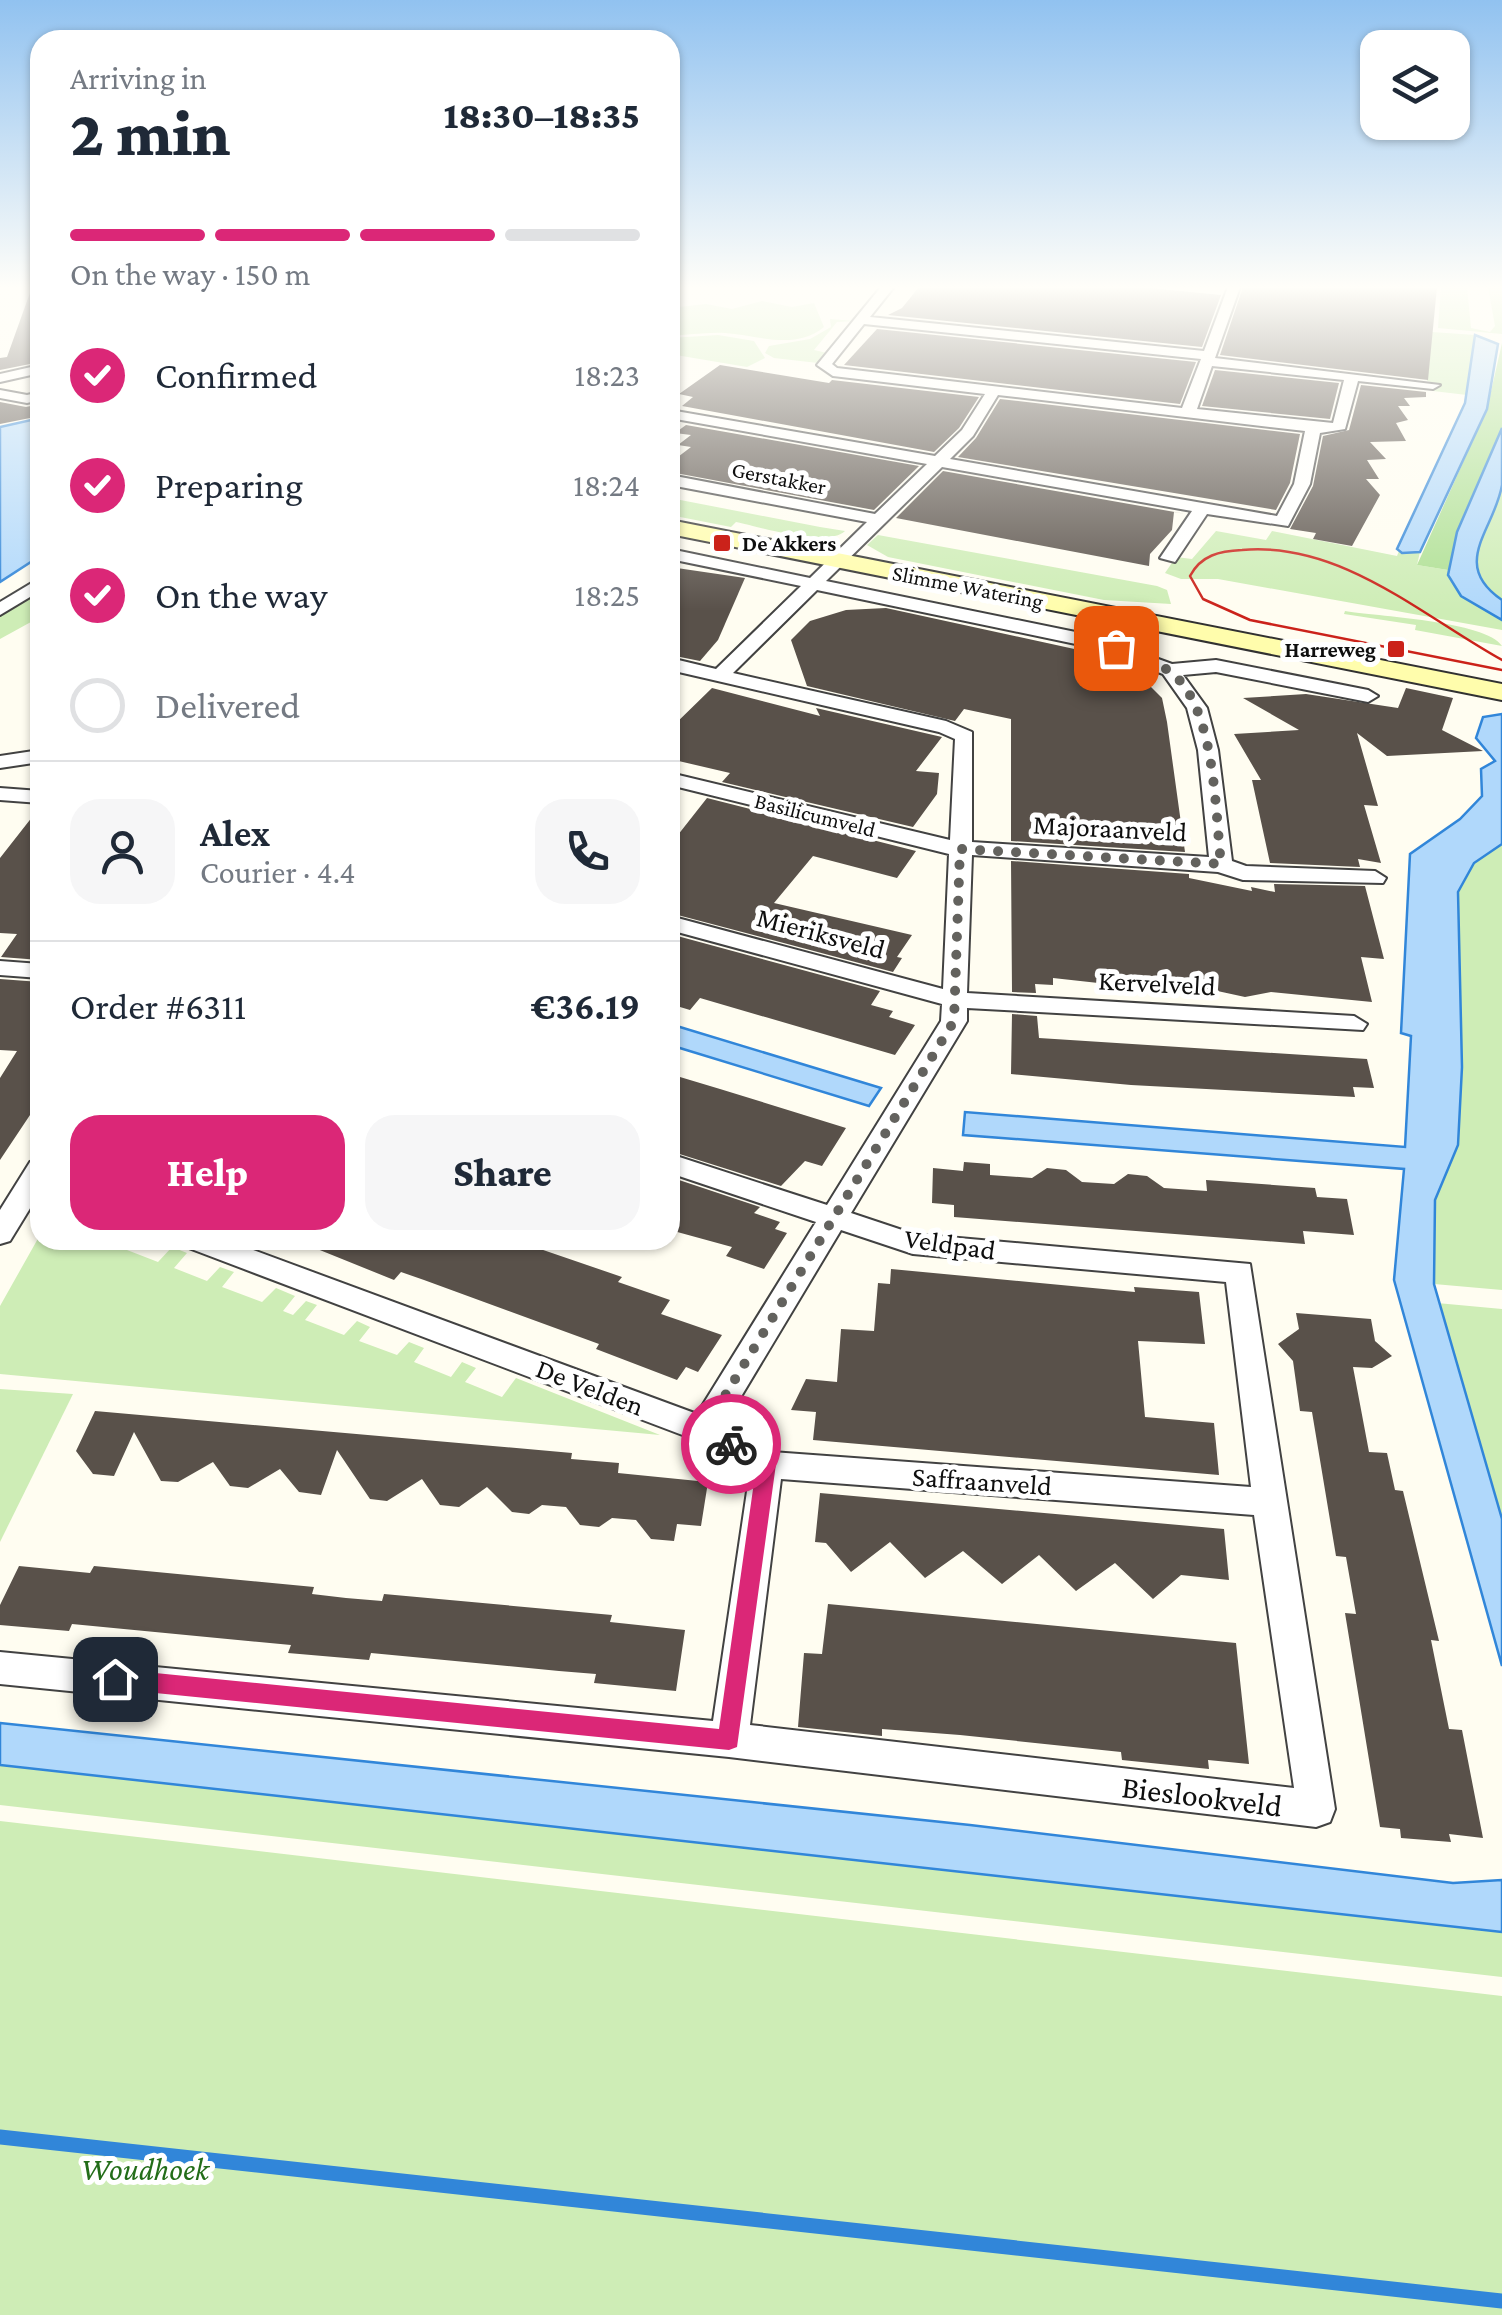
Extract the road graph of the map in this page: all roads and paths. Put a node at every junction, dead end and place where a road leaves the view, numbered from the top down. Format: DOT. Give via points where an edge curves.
graph roads {
  1 [pos="991,395"];
  2 [pos="1050,395"];
  3 [pos="1195,395"];
  4 [pos="1347,395"];
  5 [pos="1189,410"];
  6 [pos="680,416"];
  7 [pos="1313,428"];
  8 [pos="939,462"];
  9 [pos="680,482"];
  10 [pos="1202,508"];
  11 [pos="680,520"];
  12 [pos="880,520"];
  13 [pos="680,529"];
  14 [pos="680,556"];
  15 [pos="839,556"];
  16 [pos="1169,558"];
  17 [pos="812,583"];
  18 [pos="30,590"];
  19 [pos="0,610"];
  20 [pos="680,666"];
  21 [pos="1170,670"];
  22 [pos="720,675"];
  23 [pos="1502,680"];
  24 [pos="1502,692"];
  25 [pos="1368,696"];
  26 [pos="30,758"];
  27 [pos="0,762"];
  28 [pos="680,781"];
  29 [pos="0,794"];
  30 [pos="30,796"];
  31 [pos="960,849"];
  32 [pos="1221,864"];
  33 [pos="1376,878"];
  34 [pos="680,926"];
  35 [pos="0,968"];
  36 [pos="30,970"];
  37 [pos="957,1000"];
  38 [pos="1354,1024"];
  39 [pos="680,1166"];
  40 [pos="30,1188"];
  41 [pos="837,1219"];
  42 [pos="0,1234"];
  43 [pos="223,1250"];
  44 [pos="1240,1272"];
  45 [pos="704,1430"];
  46 [pos="766,1464"];
  47 [pos="1268,1502"];
  48 [pos="0,1668"];
  49 [pos="729,1740"];
  1 -- 8 [label="street" via="968,434"];
  2 -- 5 [label="street"];
  3 -- 5 [label="street"];
  4 -- 7 [label="street" via="1340,426"];
  5 -- 7 [label="street"];
  6 -- 8 [label="street"];
  7 -- 10 [label="street" via="1302,484 1282,522"];
  8 -- 10 [label="street"];
  8 -- 12 [label="street"];
  9 -- 12 [label="street, Gerstakker"];
  10 -- 16 [label="street"];
  11 -- 15 [label="street, Slimme Watering"];
  12 -- 15 [label="street"];
  13 -- 15 [label="street, Slimme Watering"];
  14 -- 17 [label="street"];
  15 -- 17 [label="street"];
  15 -- 23 [label="street, Slimme Watering"];
  15 -- 24 [label="street, Slimme Watering"];
  17 -- 21 [label="street" via="1095,642"];
  17 -- 22 [label="street"];
  18 -- 19 [label="street"];
  20 -- 22 [label="street"];
  21 -- 25 [label="street" via="1216,666"];
  21 -- 32 [label="street" via="1198,708"];
  22 -- 31 [label="street" via="963,732"];
  26 -- 27 [label="street"];
  28 -- 31 [label="street, Basilicumveld"];
  29 -- 30 [label="street"];
  31 -- 32 [label="street, Majoraanveld"];
  31 -- 37 [label="street"];
  32 -- 33 [label="street, Majoraanveld" via="1243,873"];
  34 -- 37 [label="street, Mieriksveld"];
  35 -- 36 [label="street"];
  37 -- 38 [label="street, Kervelveld"];
  37 -- 41 [label="street" via="954,1021"];
  39 -- 41 [label="street, Veldpad"];
  40 -- 42 [label="street"];
  41 -- 44 [label="street, Veldpad" via="913,1244"];
  41 -- 45 [label="street"];
  43 -- 45 [label="street, De Velden"];
  44 -- 47 [label="street, Bieslookveld"];
  45 -- 46 [label="street, Saffraanveld"];
  46 -- 47 [label="street, Saffraanveld"];
  46 -- 49 [label="street"];
  47 -- 49 [label="street, Bieslookveld" via="1316,1809"];
  48 -- 49 [label="street, Bieslookveld"];
}
